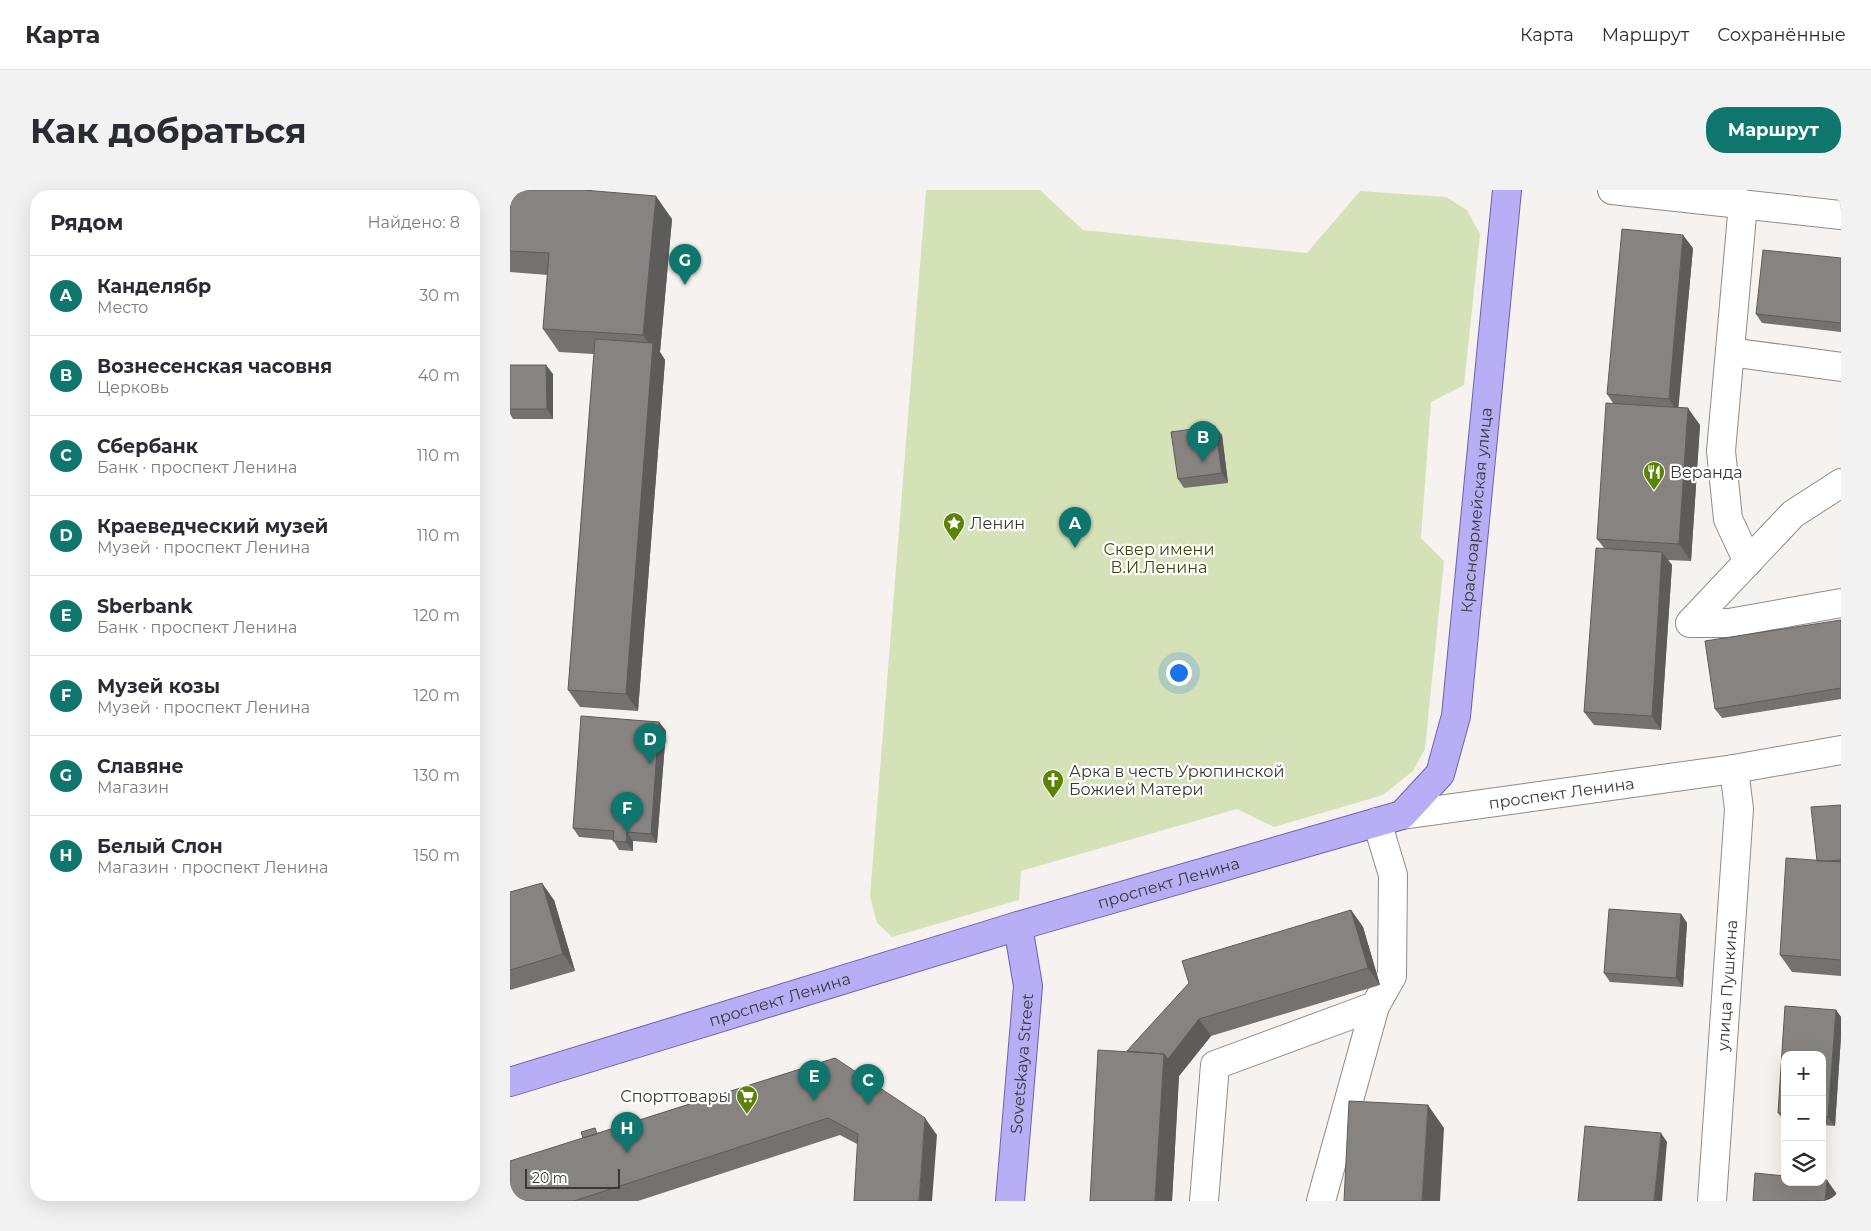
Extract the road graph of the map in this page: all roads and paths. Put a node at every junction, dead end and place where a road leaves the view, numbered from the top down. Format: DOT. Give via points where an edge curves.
graph roads {
  1 [pos="1507,190"];
  2 [pos="1612,190"];
  3 [pos="1743,204"];
  4 [pos="1841,215"];
  5 [pos="1730,352"];
  6 [pos="1841,368"];
  7 [pos="1841,483"];
  8 [pos="1748,562"];
  9 [pos="1841,603"];
  10 [pos="1841,750"];
  11 [pos="1734,769"];
  12 [pos="1389,819"];
  13 [pos="1018,926"];
  14 [pos="1375,1006"];
  15 [pos="510,1082"];
  16 [pos="1010,1201"];
  17 [pos="1204,1201"];
  18 [pos="1321,1201"];
  19 [pos="1712,1201"];
  1 -- 12 [label="main road, Красноармейская улица" via="1456,716 1440,774"];
  2 -- 3 [label="street"];
  3 -- 4 [label="street"];
  3 -- 5 [label="street"];
  5 -- 6 [label="street"];
  5 -- 8 [label="street" via="1721,451 1728,519"];
  7 -- 8 [label="street" via="1793,514"];
  8 -- 9 [label="street" via="1690,623 1729,623"];
  10 -- 11 [label="street, проспект Ленина"];
  11 -- 12 [label="street, проспект Ленина"];
  11 -- 19 [label="street, улица Пушкина" via="1739,809"];
  12 -- 13 [label="main road, проспект Ленина"];
  12 -- 14 [label="street" via="1393,875 1392,976"];
  13 -- 15 [label="main road, проспект Ленина"];
  13 -- 16 [label="main road, Sovetskaya Street" via="1028,986"];
  14 -- 17 [label="street" via="1215,1065"];
  14 -- 18 [label="street"];
}
